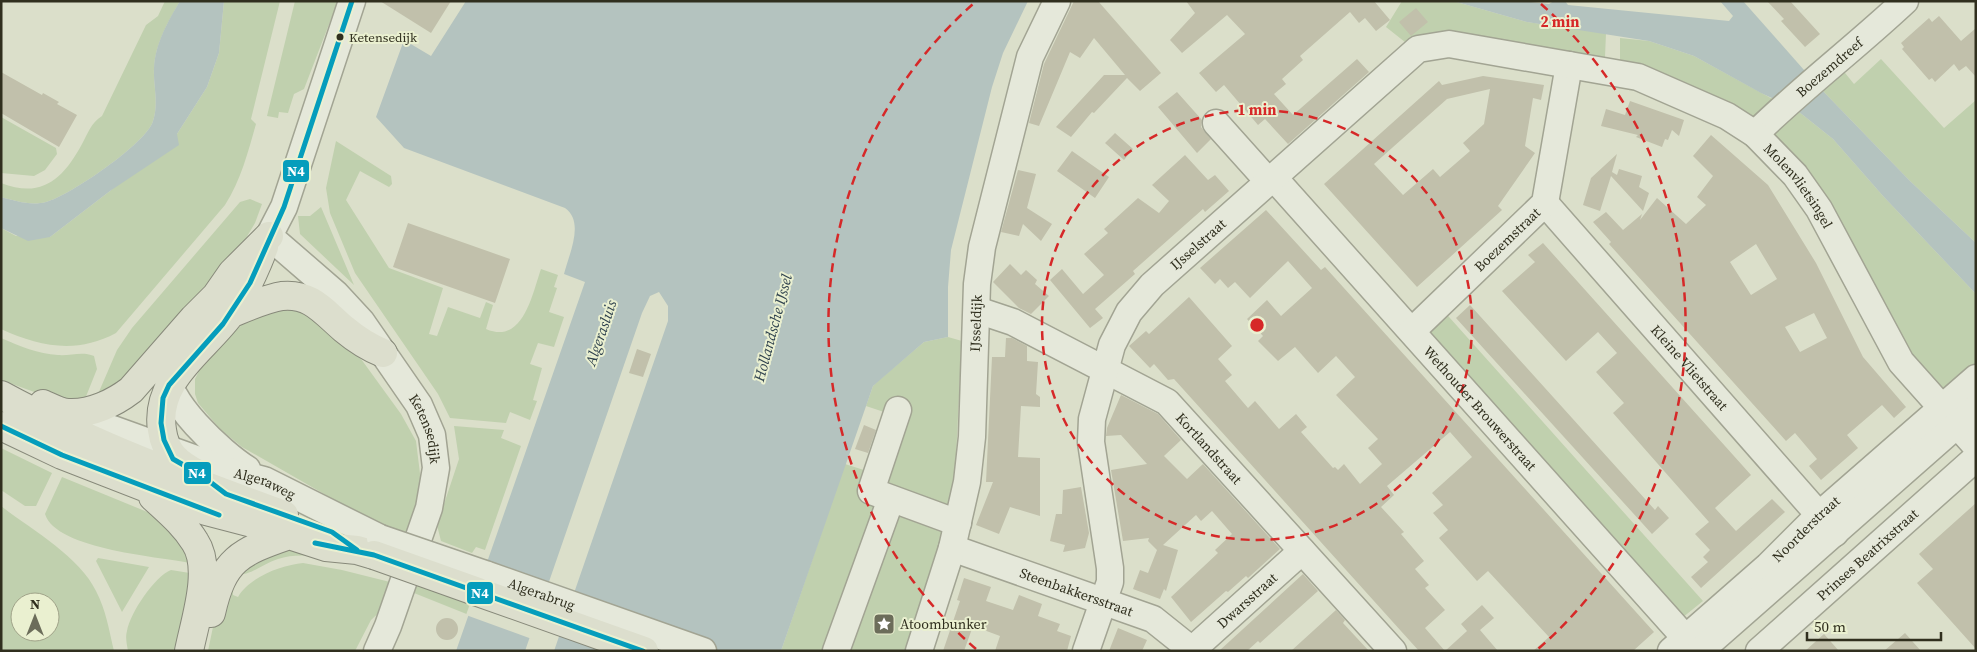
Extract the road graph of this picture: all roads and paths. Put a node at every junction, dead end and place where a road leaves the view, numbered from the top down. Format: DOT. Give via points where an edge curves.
graph roads {
  1 [pos="352,1"];
  2 [pos="1057,1"];
  3 [pos="1905,1"];
  4 [pos="1569,65"];
  5 [pos="1216,123"];
  6 [pos="1755,134"];
  7 [pos="1272,180"];
  8 [pos="1544,203"];
  9 [pos="269,236"];
  10 [pos="977,310"];
  11 [pos="230,314"];
  12 [pos="194,318"];
  13 [pos="1412,331"];
  14 [pos="383,353"];
  15 [pos="1105,370"];
  16 [pos="1976,378"];
  17 [pos="169,385"];
  18 [pos="1,389"];
  19 [pos="1,396"];
  20 [pos="898,410"];
  21 [pos="1,411"];
  22 [pos="68,413"];
  23 [pos="1958,414"];
  24 [pos="1,426"];
  25 [pos="1976,446"];
  26 [pos="168,449"];
  27 [pos="130,455"];
  28 [pos="1976,458"];
  29 [pos="264,480"];
  30 [pos="143,487"];
  31 [pos="226,494"];
  32 [pos="891,499"];
  33 [pos="958,523"];
  34 [pos="1827,524"];
  35 [pos="289,536"];
  36 [pos="370,547"];
  37 [pos="952,548"];
  38 [pos="1302,551"];
  39 [pos="1103,601"];
  40 [pos="1689,647"];
  41 [pos="1192,650"];
  42 [pos="189,651"];
  43 [pos="202,651"];
  44 [pos="377,651"];
  45 [pos="644,651"];
  46 [pos="703,651"];
  47 [pos="836,651"];
  48 [pos="919,651"];
  49 [pos="1086,651"];
  50 [pos="1393,651"];
  51 [pos="1759,651"];
  1 -- 9 [label="street" via="284,207"];
  2 -- 10 [label="street, IJsseldijk" via="1030,57 1019,93 982,247"];
  3 -- 6 [label="street, Boezemdreef"];
  4 -- 6 [label="street, Molenvlietsingel" via="1638,77 1727,116"];
  4 -- 7 [label="street, IJsselstraat" via="1449,44 1418,49"];
  4 -- 8 [label="street, Boezemstraat"];
  5 -- 7 [label="street, Wethouder Brouwerstraat"];
  6 -- 23 [label="street, Molenvlietsingel" via="1795,175 1819,209 1901,362"];
  7 -- 13 [label="street, Wethouder Brouwerstraat"];
  7 -- 15 [label="street, IJsselstraat" via="1141,296 1112,345"];
  8 -- 13 [label="street, Boezemstraat"];
  8 -- 34 [label="street, Kleine Vlietstraat"];
  9 -- 11 [label="main road" via="250,284"];
  9 -- 12 [label="main road"];
  9 -- 14 [label="street, Ketensedijk" via="336,294"];
  10 -- 15 [label="street, Kortlandstraat" via="1013,322"];
  10 -- 33 [label="street, IJsseldijk" via="972,437"];
  11 -- 14 [label="main road" via="282,296 302,297 321,306 365,345"];
  11 -- 17 [label="main road"];
  12 -- 17 [label="street" via="183,344 168,362"];
  12 -- 22 [label="main road" via="131,390 102,407"];
  13 -- 40 [label="street, Wethouder Brouwerstraat"];
  14 -- 44 [label="street, Ketensedijk" via="426,419 436,450 436,468 429,508"];
  15 -- 38 [label="street, Kortlandstraat" via="1167,402"];
  15 -- 39 [label="street, IJsselstraat" via="1090,430 1110,568 1110,582"];
  16 -- 23 [label="street, Noorderstraat"];
  17 -- 26 [label="main road" via="160,414"];
  17 -- 29 [label="street" via="188,415 211,441"];
  18 -- 22 [label="main road, Algeraweg"];
  19 -- 27 [label="main road, Algeraweg"];
  20 -- 32 [label="street" via="871,491"];
  21 -- 27 [label="street, Algeraweg"];
  22 -- 26 [label="street, Algeraweg"];
  23 -- 25 [label="street, Molenvlietsingel"];
  23 -- 34 [label="street, Noorderstraat"];
  24 -- 30 [label="main road" via="62,455"];
  26 -- 29 [label="street, Algeraweg"];
  26 -- 31 [label="main road" via="179,464"];
  27 -- 31 [label="main road, Algeraweg"];
  28 -- 51 [label="street, Prinses Beatrixstraat"];
  29 -- 36 [label="street, Algeraweg"];
  30 -- 35 [label="main road" via="206,511"];
  30 -- 42 [label="main road" via="180,521 196,542 202,557 204,572"];
  31 -- 36 [label="main road, Algeraweg"];
  32 -- 33 [label="street"];
  32 -- 47 [label="street"];
  33 -- 37 [label="street, IJsseldijk"];
  34 -- 40 [label="street, Noorderstraat" via="1768,566"];
  35 -- 36 [label="main road" via="326,546"];
  35 -- 43 [label="main road" via="244,552 232,563 222,577 214,600"];
  36 -- 45 [label="main road, Algerabrug, bridge"];
  36 -- 46 [label="street, Algerabrug, bridge"];
  37 -- 39 [label="street, Steenbakkersstraat"];
  37 -- 48 [label="street, IJsseldijk"];
  38 -- 41 [label="street, Dwarsstraat"];
  38 -- 50 [label="street, Kortlandstraat"];
  39 -- 41 [label="street, Steenbakkersstraat" via="1153,619"];
  39 -- 49 [label="street, IJsselstraat"];
}
